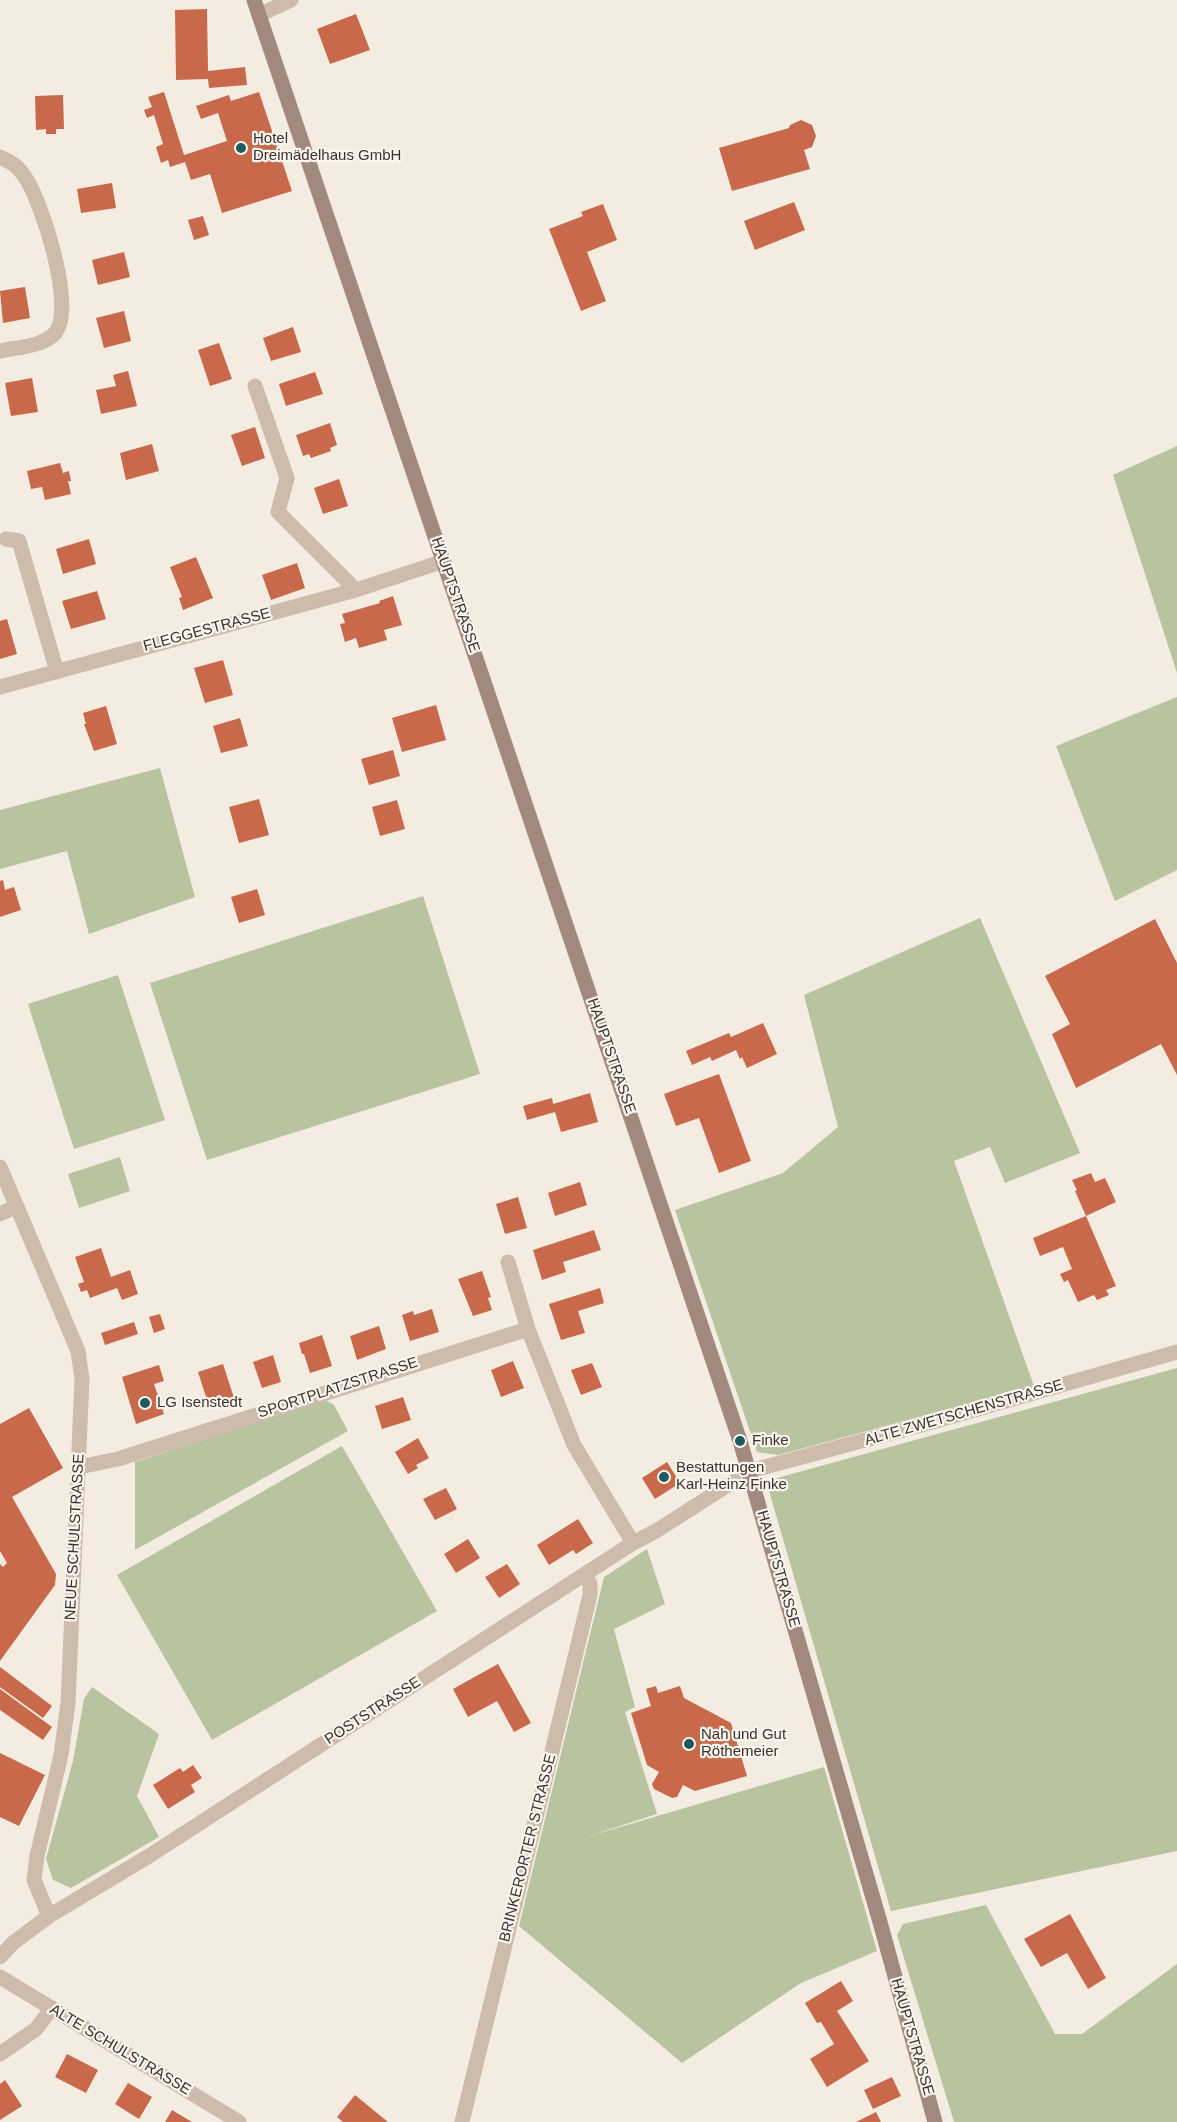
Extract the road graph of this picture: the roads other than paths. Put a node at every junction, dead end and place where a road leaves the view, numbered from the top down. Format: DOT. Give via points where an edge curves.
graph roads {
  1 [pos="291,0"];
  2 [pos="256,7"];
  3 [pos="0,157"];
  4 [pos="0,351"];
  5 [pos="255,386"];
  6 [pos="6,539"];
  7 [pos="444,561"];
  8 [pos="356,590"];
  9 [pos="57,672"];
  10 [pos="0,687"];
  11 [pos="0,1167"];
  12 [pos="17,1206"];
  13 [pos="0,1214"];
  14 [pos="508,1262"];
  15 [pos="528,1329"];
  16 [pos="1177,1352"];
  17 [pos="79,1467"];
  18 [pos="750,1471"];
  19 [pos="633,1543"];
  20 [pos="585,1575"];
  21 [pos="49,1916"];
  22 [pos="0,1957"];
  23 [pos="0,1977"];
  24 [pos="52,2008"];
  25 [pos="0,2054"];
  26 [pos="239,2122"];
  27 [pos="462,2122"];
  28 [pos="935,2122"];
  1 -- 2 [label="street"];
  2 -- 7 [label="main road, HAUPTSTRASSE"];
  3 -- 4 [label="street" via="14,163 26,178 42,212 54,250 63,311 56,331 43,342"];
  5 -- 8 [label="street" via="287,478 278,512"];
  6 -- 9 [label="street" via="19,541"];
  7 -- 8 [label="street, FLEGGESTRASSE"];
  7 -- 18 [label="main road, HAUPTSTRASSE"];
  8 -- 9 [label="street, FLEGGESTRASSE"];
  9 -- 10 [label="street, FLEGGESTRASSE"];
  11 -- 12 [label="street, NEUE SCHULSTRASSE"];
  12 -- 13 [label="street"];
  12 -- 17 [label="street, NEUE SCHULSTRASSE" via="78,1351 82,1378"];
  14 -- 15 [label="street"];
  15 -- 17 [label="street, SPORTPLATZSTRASSE" via="118,1459"];
  15 -- 19 [label="street" via="574,1445"];
  16 -- 18 [label="street, ALTE ZWETSCHENSTRASSE"];
  17 -- 21 [label="street, NEUE SCHULSTRASSE" via="68,1703 34,1880"];
  18 -- 19 [label="street, POSTSTRASSE"];
  18 -- 28 [label="main road, HAUPTSTRASSE"];
  19 -- 20 [label="street, POSTSTRASSE"];
  20 -- 21 [label="street, POSTSTRASSE"];
  20 -- 27 [label="street, BRINKERORTER STRASSE" via="590,1595"];
  21 -- 22 [label="street, POSTSTRASSE"];
  23 -- 24 [label="street, ALTE SCHULSTRASSE"];
  24 -- 25 [label="street" via="36,2029"];
  24 -- 26 [label="street, ALTE SCHULSTRASSE"];
}
